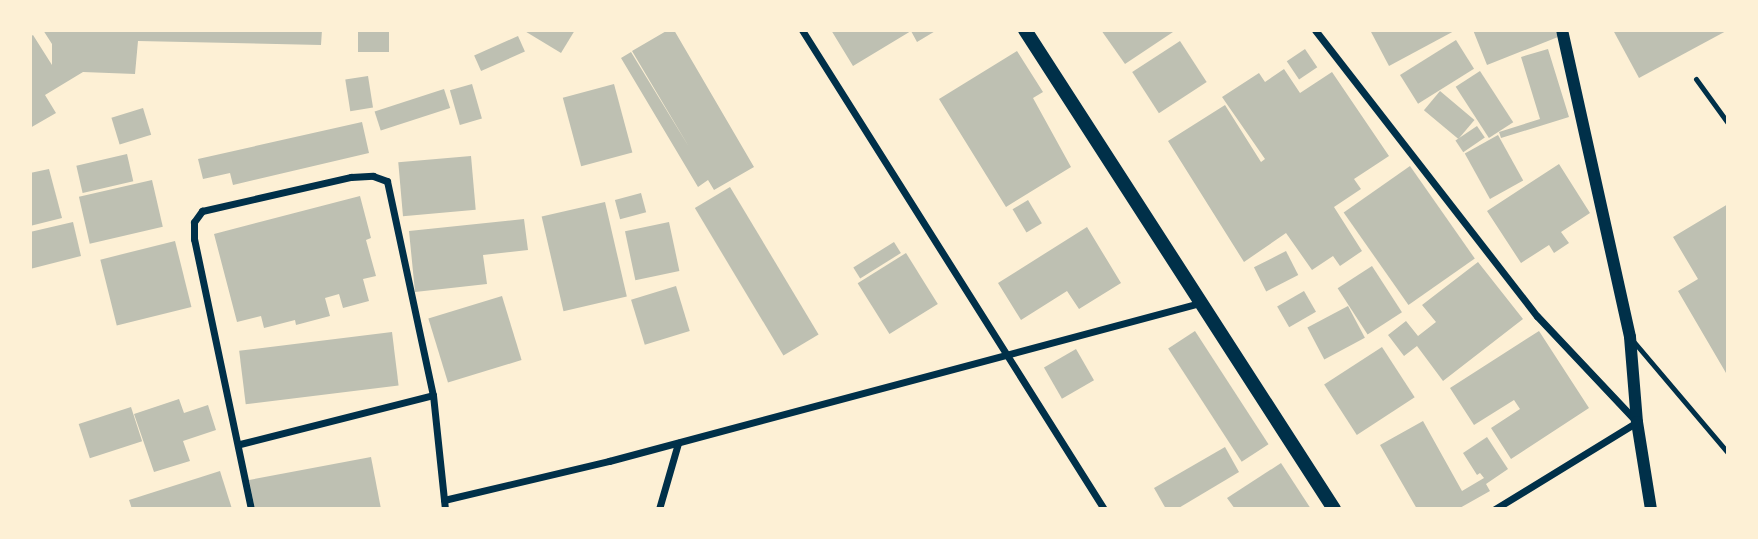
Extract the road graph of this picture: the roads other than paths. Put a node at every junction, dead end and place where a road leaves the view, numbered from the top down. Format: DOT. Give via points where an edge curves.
graph roads {
  1 [pos="802,30"];
  2 [pos="1025,30"];
  3 [pos="1315,30"];
  4 [pos="1562,30"];
  5 [pos="1696,79"];
  6 [pos="1728,123"];
  7 [pos="1200,303"];
  8 [pos="1630,337"];
  9 [pos="1006,357"];
  10 [pos="433,394"];
  11 [pos="1637,422"];
  12 [pos="678,443"];
  13 [pos="240,444"];
  14 [pos="1728,453"];
  15 [pos="443,500"];
  16 [pos="251,509"];
  17 [pos="445,509"];
  18 [pos="659,509"];
  19 [pos="1104,509"];
  20 [pos="1334,509"];
  21 [pos="1495,509"];
  22 [pos="1651,509"];
  1 -- 9 [label="street"];
  2 -- 7 [label="main road"];
  3 -- 11 [label="street" via="1537,316"];
  4 -- 8 [label="street"];
  5 -- 6 [label="lane"];
  7 -- 9 [label="street"];
  7 -- 20 [label="main road"];
  8 -- 11 [label="street"];
  8 -- 14 [label="lane"];
  9 -- 12 [label="street"];
  9 -- 19 [label="street"];
  10 -- 13 [label="street"];
  10 -- 13 [label="street" via="387,181 351,177 202,211 194,222 194,239"];
  10 -- 15 [label="street"];
  11 -- 21 [label="street"];
  11 -- 22 [label="street"];
  12 -- 15 [label="street"];
  12 -- 18 [label="street"];
  13 -- 16 [label="street"];
  15 -- 17 [label="street"];
}
